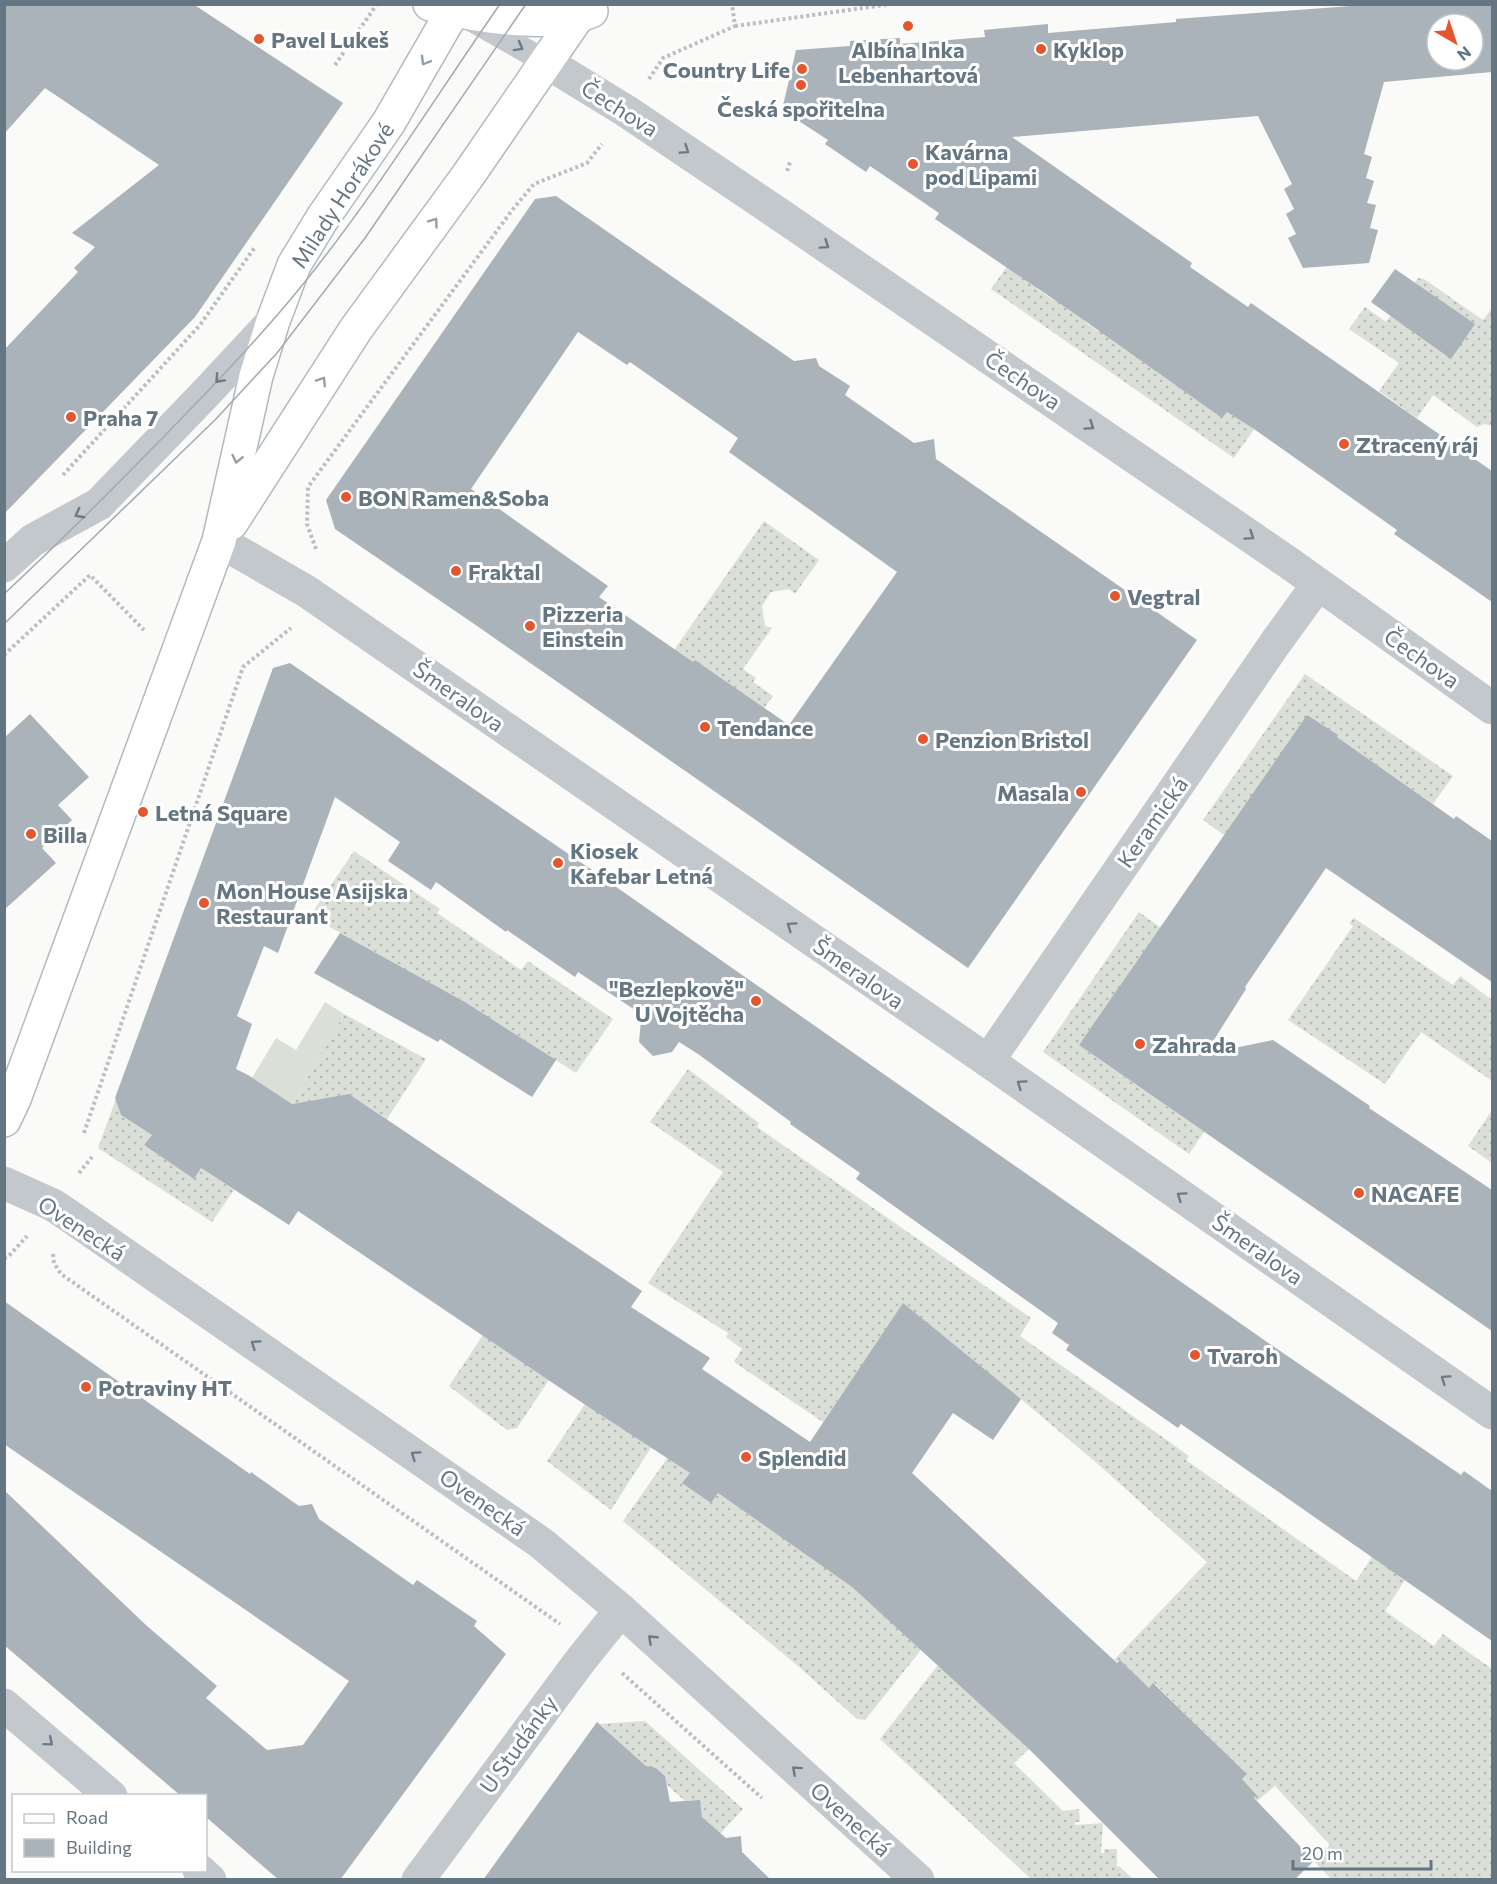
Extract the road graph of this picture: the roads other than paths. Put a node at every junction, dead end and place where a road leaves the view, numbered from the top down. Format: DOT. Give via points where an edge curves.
graph roads {
  1 [pos="448,6"];
  2 [pos="590,8"];
  3 [pos="546,63"];
  4 [pos="273,321"];
  5 [pos="219,541"];
  6 [pos="4,566"];
  7 [pos="1318,584"];
  8 [pos="1492,708"];
  9 [pos="987,1060"];
  10 [pos="4,1120"];
  11 [pos="4,1183"];
  12 [pos="1492,1413"];
  13 [pos="621,1610"];
  14 [pos="4,1704"];
  15 [pos="109,1794"];
  16 [pos="418,1880"];
  17 [pos="918,1880"];
  1 -- 2 [label="main road" via="516,20"];
  1 -- 3 [label="lane, one-way"];
  1 -- 4 [label="main road, Milady Horákové, one-way" via="389,122 294,265"];
  2 -- 3 [label="main road"];
  5 -- 3 [label="main road, one-way" via="356,329"];
  3 -- 7 [label="street, Čechova, one-way" via="714,170"];
  4 -- 5 [label="main road, one-way" via="256,376"];
  4 -- 6 [label="street, Milady Horákové, one-way" via="99,504 33,540"];
  9 -- 5 [label="street, Šmeralova, one-way" via="306,591"];
  5 -- 10 [label="main road"];
  7 -- 8 [label="street, Čechova"];
  7 -- 9 [label="street, Keramická"];
  12 -- 9 [label="street, Šmeralova, one-way"];
  13 -- 11 [label="street, Ovenecká, one-way" via="541,1543 53,1205"];
  13 -- 16 [label="street, U Studánky"];
  17 -- 13 [label="street, Ovenecká, one-way"];
  14 -- 15 [label="street, one-way"];
}
